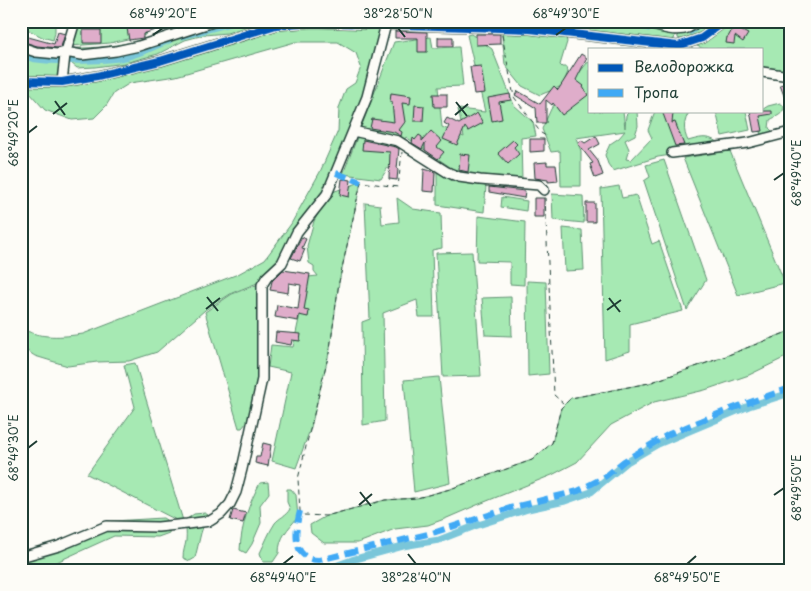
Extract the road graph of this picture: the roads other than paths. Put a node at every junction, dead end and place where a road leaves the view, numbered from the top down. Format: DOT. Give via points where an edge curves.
graph roads {
  1 [pos="75,21"];
  2 [pos="216,21"];
  3 [pos="640,21"];
  4 [pos="696,21"];
  5 [pos="725,21"];
  6 [pos="293,22"];
  7 [pos="389,23"];
  8 [pos="21,47"];
  9 [pos="680,47"];
  10 [pos="65,54"];
  11 [pos="764,72"];
  12 [pos="790,76"];
  13 [pos="21,81"];
  14 [pos="62,82"];
  15 [pos="353,131"];
  16 [pos="790,132"];
  17 [pos="672,153"];
  18 [pos="544,190"];
  19 [pos="21,557"];
  1 -- 10 [label="street"];
  2 -- 10 [label="street" via="139,46"];
  3 -- 4 [label="street" via="684,30"];
  5 -- 9 [label="street" via="702,38"];
  6 -- 7 [label="street"];
  6 -- 14 [label="street" via="124,71"];
  7 -- 9 [label="street" via="530,29"];
  7 -- 15 [label="street" via="367,97"];
  8 -- 10 [label="street" via="36,52"];
  10 -- 14 [label="street"];
  11 -- 12 [label="street"];
  13 -- 14 [label="street"];
  15 -- 18 [label="street" via="393,139 453,175 539,185"];
  15 -- 19 [label="street" via="327,194 304,221 282,263 262,285 262,379 242,469 230,504 210,521 158,527 106,526 59,546"];
  16 -- 17 [label="street" via="748,143"];
}
